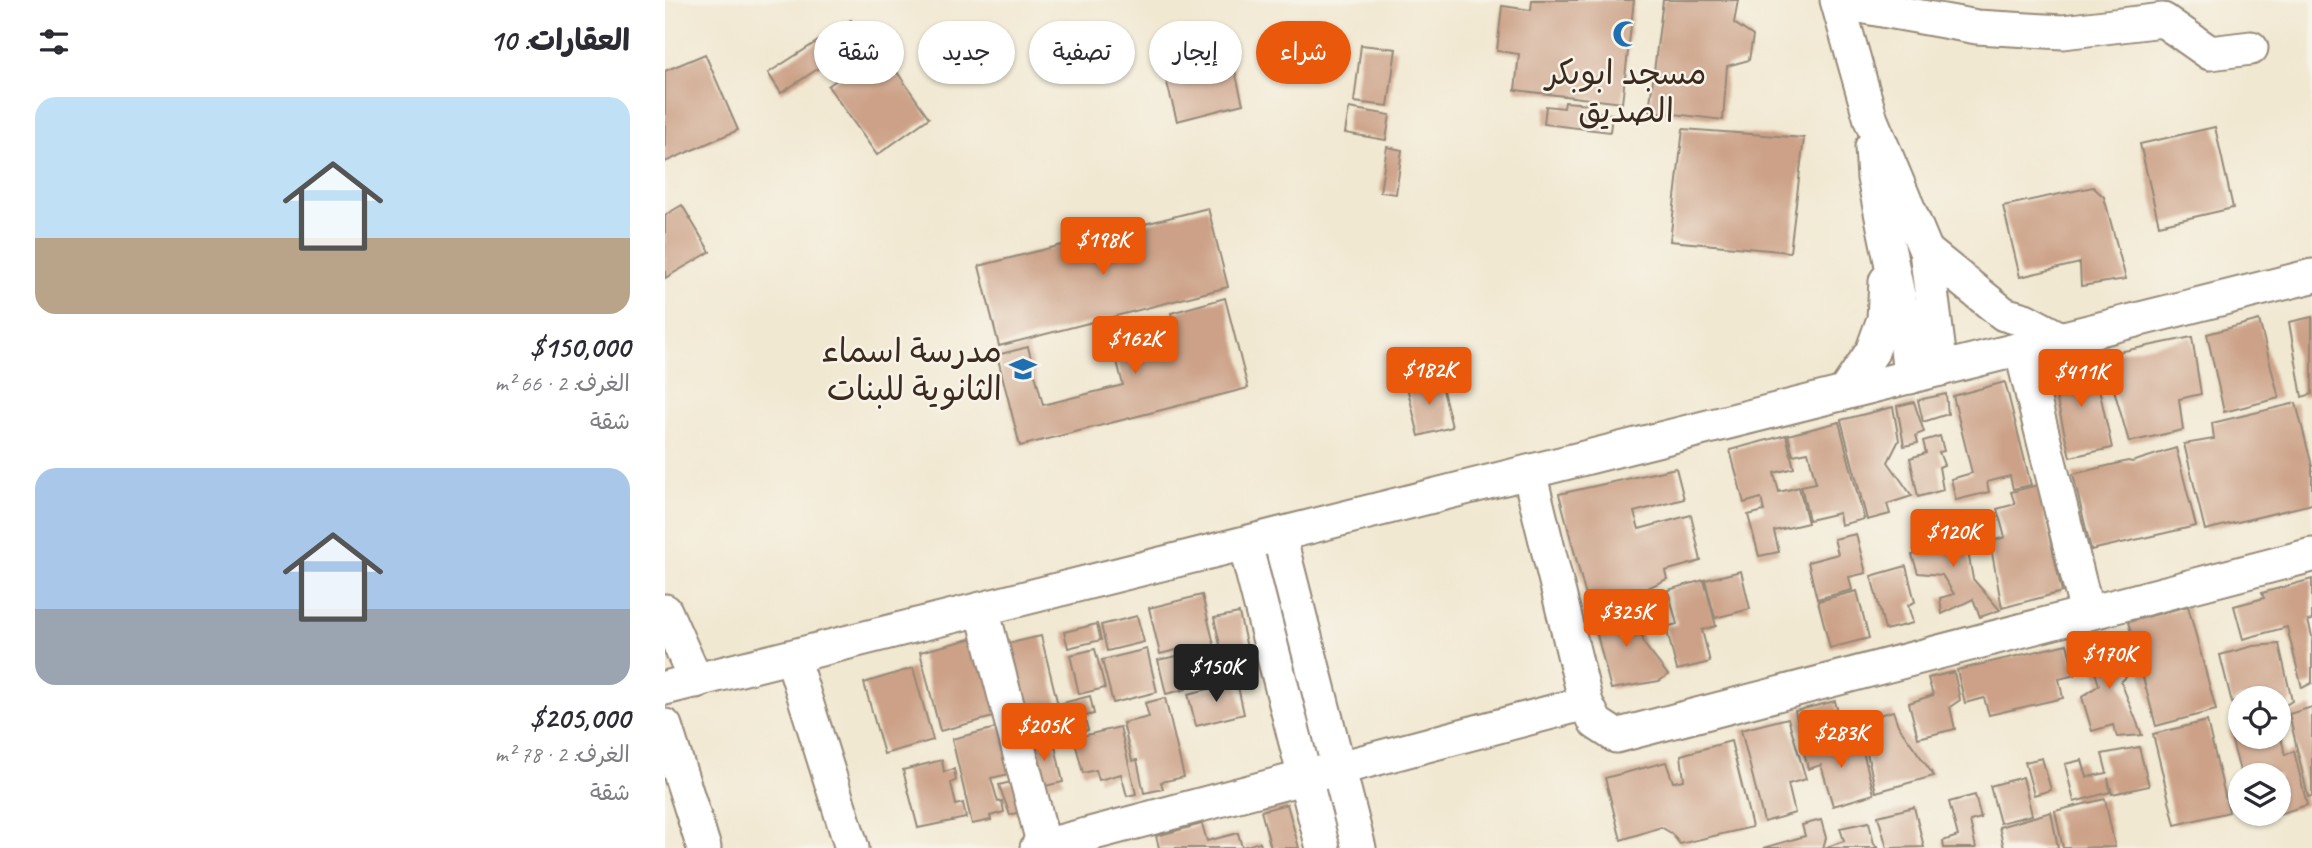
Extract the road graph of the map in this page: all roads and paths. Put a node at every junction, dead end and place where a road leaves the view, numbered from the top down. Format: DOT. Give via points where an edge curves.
graph roads {
  1 [pos="1838,1"];
  2 [pos="2251,48"];
  3 [pos="1871,120"];
  4 [pos="1888,251"];
  5 [pos="1926,251"];
  6 [pos="2312,276"];
  7 [pos="2061,338"];
  8 [pos="2021,349"];
  9 [pos="1926,373"];
  10 [pos="1844,393"];
  11 [pos="1529,472"];
  12 [pos="1279,535"];
  13 [pos="1245,544"];
  14 [pos="2312,555"];
  15 [pos="982,610"];
  16 [pos="665,611"];
  17 [pos="2087,613"];
  18 [pos="792,657"];
  19 [pos="681,685"];
  20 [pos="1586,703"];
  21 [pos="665,726"];
  22 [pos="1338,768"];
  23 [pos="1304,777"];
  24 [pos="1041,847"];
  25 [pos="704,848"];
  26 [pos="852,848"];
  27 [pos="1323,848"];
  28 [pos="1359,848"];
  1 -- 2 [label="street" via="1977,27 2063,32 2163,20 2210,53"];
  1 -- 3 [label="street"];
  3 -- 4 [label="street" via="1874,178"];
  3 -- 5 [label="street"];
  4 -- 9 [label="street" via="1905,329"];
  4 -- 10 [label="street" via="1884,319 1872,352"];
  5 -- 7 [label="street" via="2004,314"];
  5 -- 9 [label="street"];
  6 -- 7 [label="street"];
  7 -- 8 [label="street"];
  8 -- 9 [label="street"];
  8 -- 17 [label="street"];
  9 -- 10 [label="street"];
  10 -- 11 [label="street"];
  11 -- 12 [label="street"];
  11 -- 20 [label="street"];
  12 -- 13 [label="street"];
  12 -- 22 [label="street"];
  13 -- 15 [label="street"];
  13 -- 23 [label="street"];
  14 -- 17 [label="street"];
  15 -- 18 [label="street"];
  15 -- 24 [label="street"];
  16 -- 19 [label="street"];
  17 -- 20 [label="street" via="1616,736 1596,723"];
  18 -- 19 [label="street"];
  18 -- 26 [label="street"];
  20 -- 22 [label="street"];
  21 -- 25 [label="street"];
  22 -- 23 [label="street"];
  22 -- 28 [label="street"];
  23 -- 24 [label="street"];
  23 -- 27 [label="street"];
}
